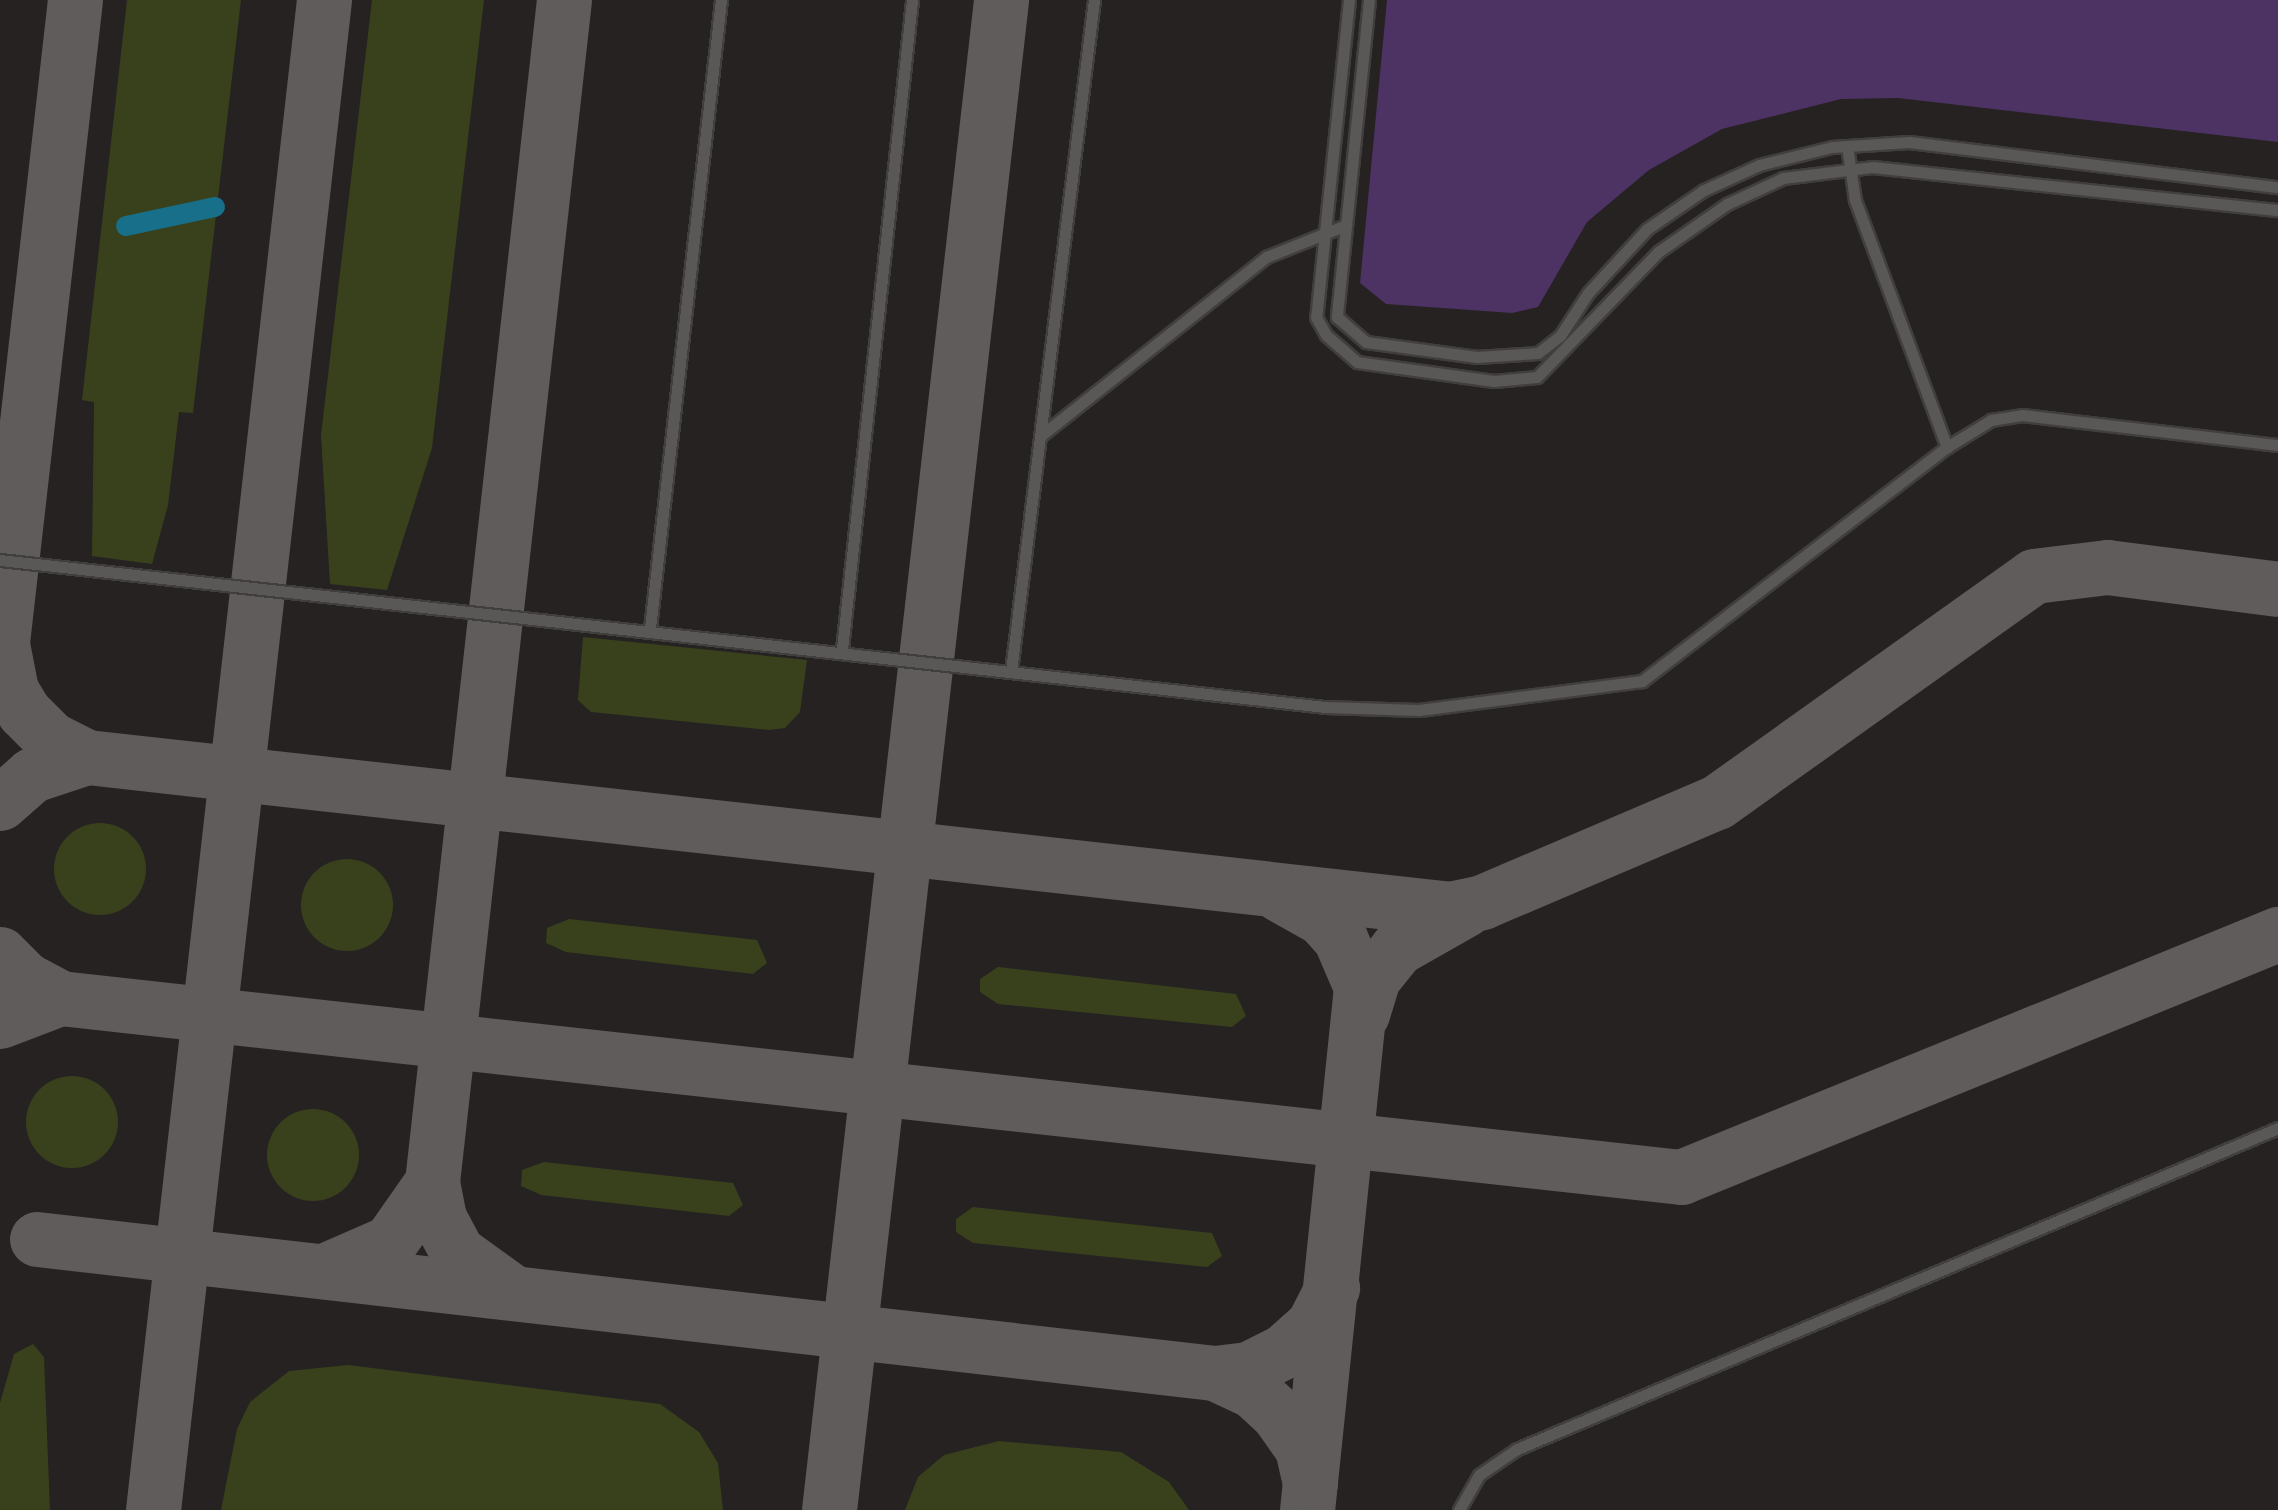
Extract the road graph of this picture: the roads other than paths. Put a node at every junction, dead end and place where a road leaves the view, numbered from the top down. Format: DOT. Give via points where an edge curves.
graph roads {
  1 [pos="721,0"];
  2 [pos="912,0"];
  3 [pos="1094,0"];
  4 [pos="1350,0"];
  5 [pos="1368,0"];
  6 [pos="1847,146"];
  7 [pos="1850,169"];
  8 [pos="2278,186"];
  9 [pos="2278,210"];
  10 [pos="1346,225"];
  11 [pos="1325,229"];
  12 [pos="1043,434"];
  13 [pos="2278,445"];
  14 [pos="1947,447"];
  15 [pos="0,560"];
  16 [pos="650,628"];
  17 [pos="842,649"];
  18 [pos="1011,672"];
  19 [pos="2278,1128"];
  20 [pos="1459,1510"];
  1 -- 16 [label="lane"];
  2 -- 17 [label="lane"];
  3 -- 12 [label="lane"];
  4 -- 11 [label="lane"];
  5 -- 10 [label="lane"];
  6 -- 7 [label="lane"];
  6 -- 8 [label="lane" via="1909,142"];
  6 -- 10 [label="lane" via="1760,165 1704,190 1647,229 1588,293 1560,336 1538,353 1476,357 1366,342 1338,318"];
  7 -- 9 [label="lane"];
  7 -- 11 [label="lane" via="1783,178 1727,204 1658,252 1537,377 1494,381 1357,362 1316,317"];
  7 -- 14 [label="lane"];
  10 -- 11 [label="lane"];
  11 -- 12 [label="lane" via="1266,257"];
  12 -- 18 [label="lane"];
  13 -- 14 [label="lane" via="2022,415 1991,420"];
  14 -- 18 [label="lane" via="1668,666 1622,686 1376,710"];
  15 -- 16 [label="lane"];
  16 -- 17 [label="lane"];
  17 -- 18 [label="lane"];
  19 -- 20 [label="lane" via="1517,1449 1479,1475"];
}
